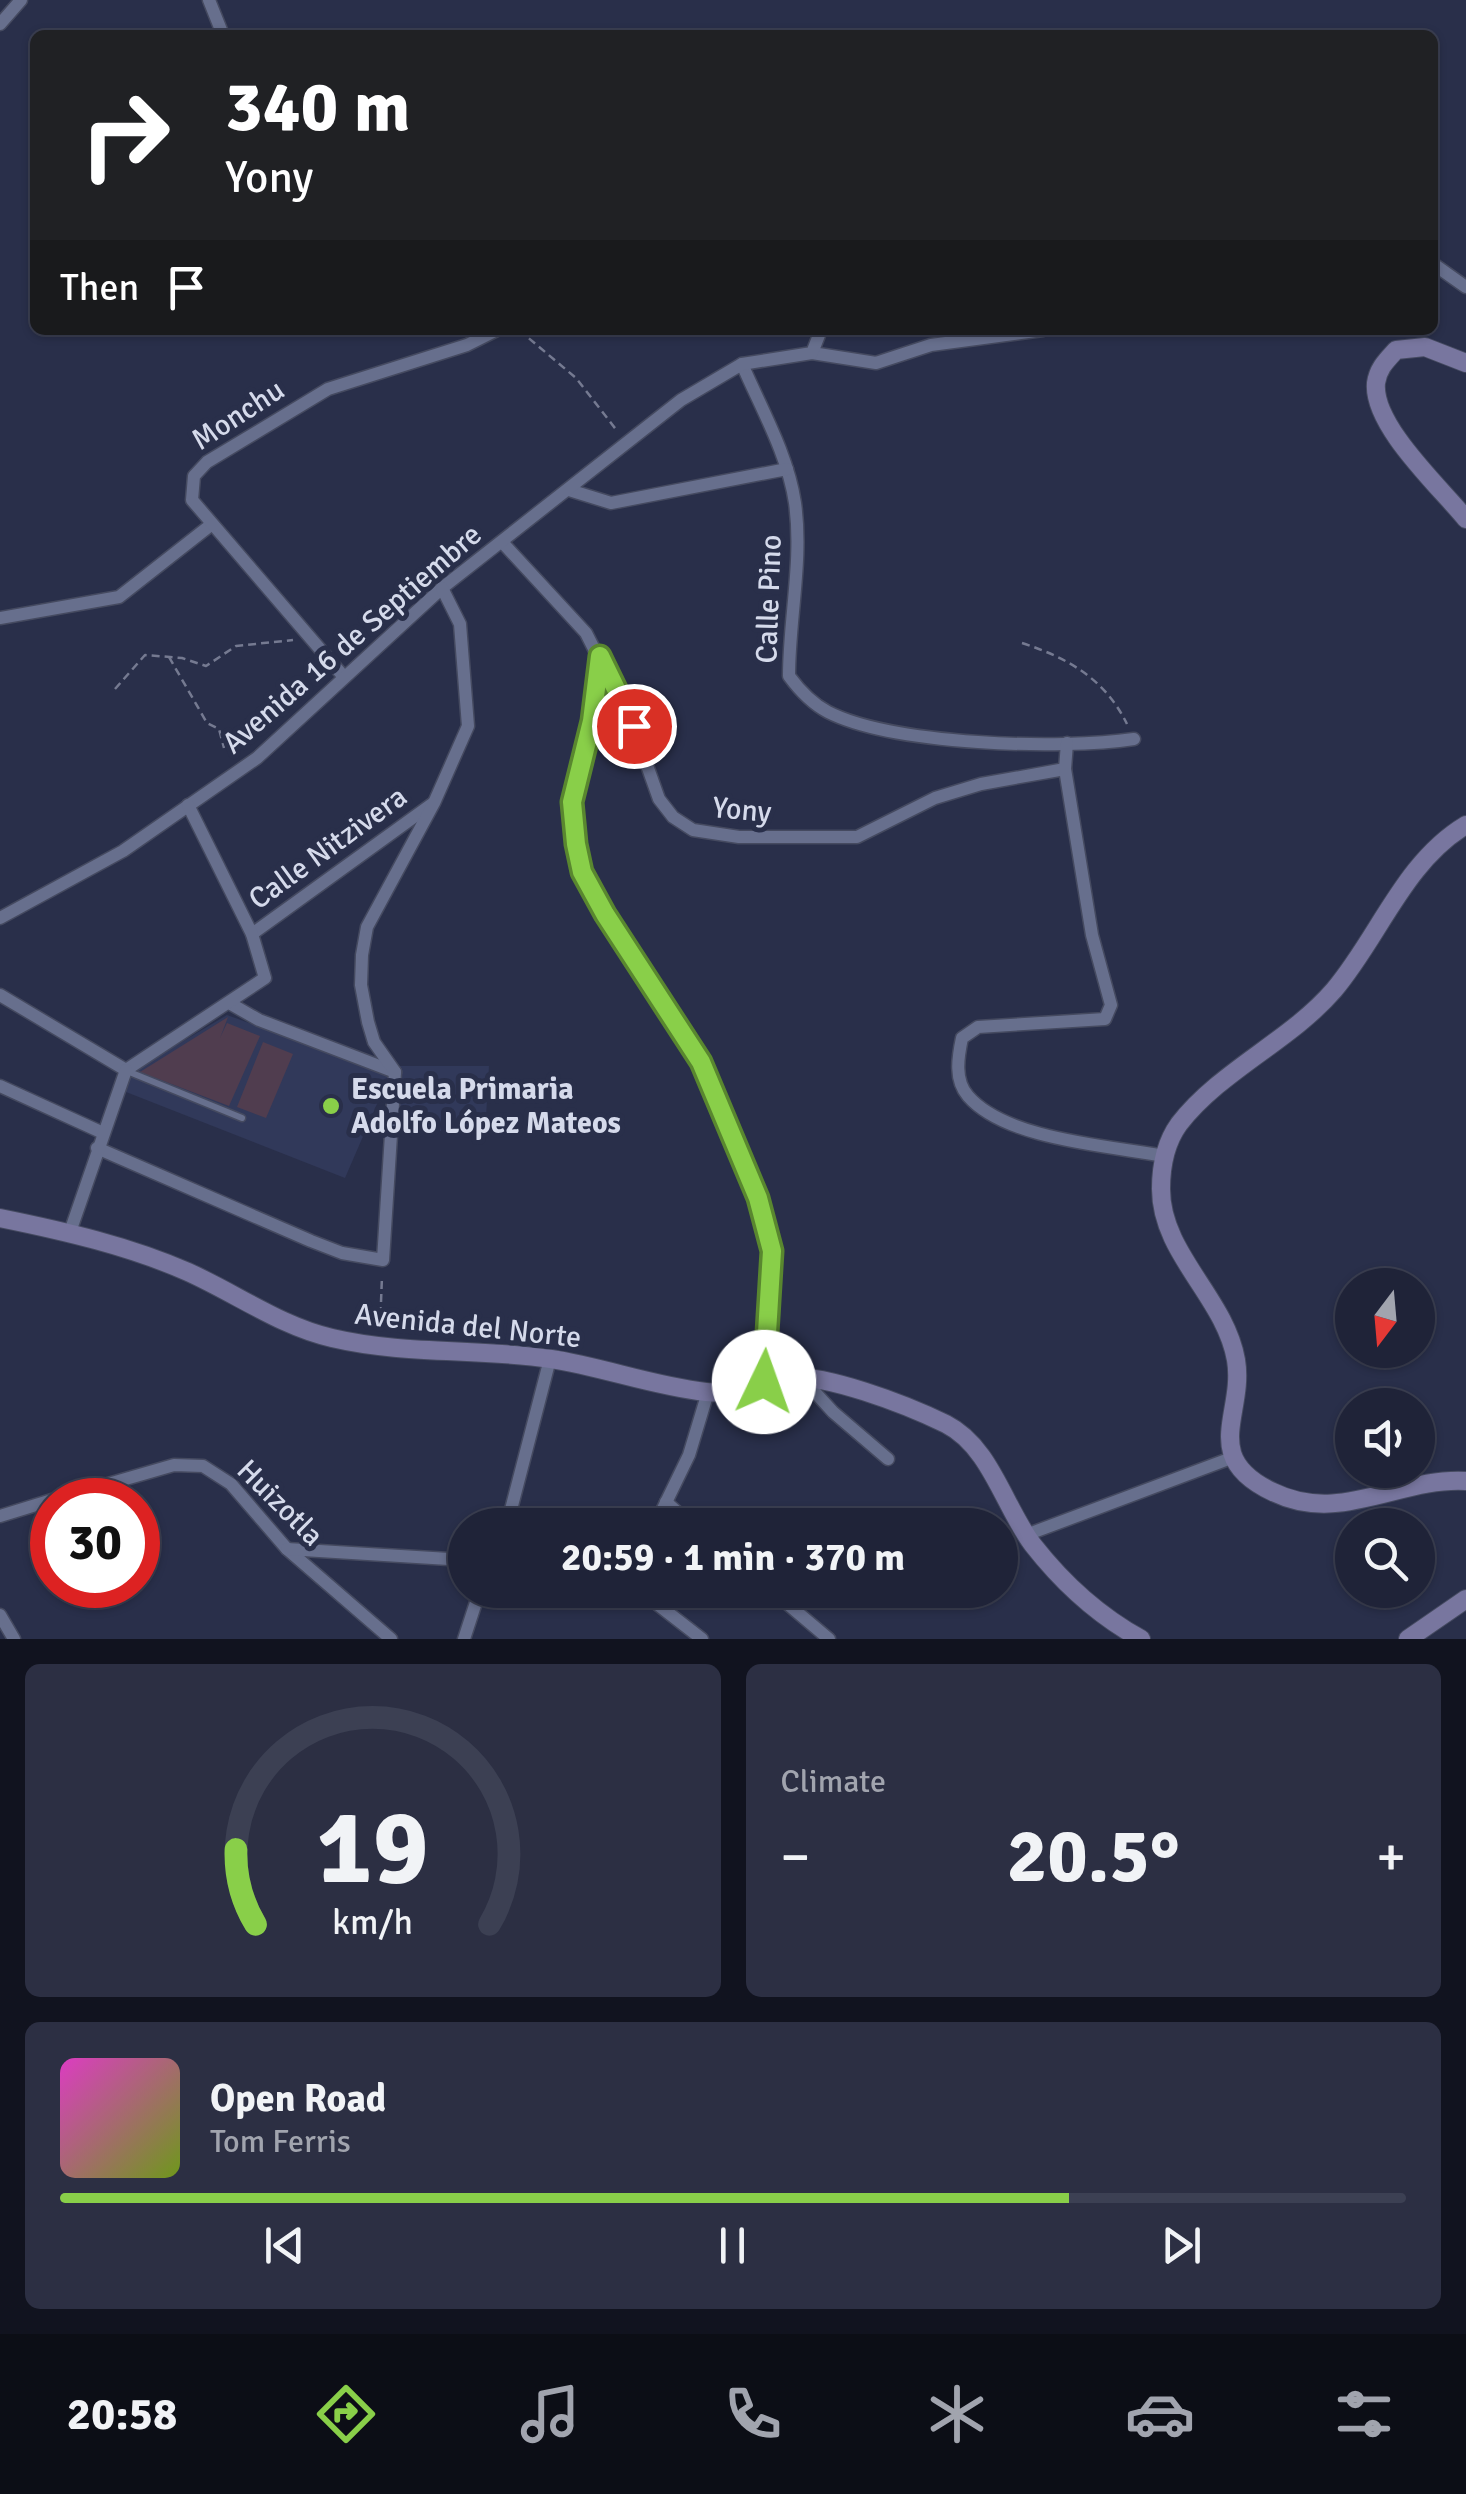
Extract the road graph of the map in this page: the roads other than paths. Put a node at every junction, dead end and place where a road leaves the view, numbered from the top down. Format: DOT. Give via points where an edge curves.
graph roads {
  1 [pos="21,0"];
  2 [pos="209,0"];
  3 [pos="0,24"];
  4 [pos="220,30"];
  5 [pos="1438,267"];
  6 [pos="1466,287"];
  7 [pos="487,335"];
  8 [pos="818,335"];
  9 [pos="1005,335"];
  10 [pos="812,352"];
  11 [pos="1466,363"];
  12 [pos="742,364"];
  13 [pos="787,469"];
  14 [pos="569,490"];
  15 [pos="1466,519"];
  16 [pos="212,524"];
  17 [pos="502,542"];
  18 [pos="442,588"];
  19 [pos="0,618"];
  20 [pos="600,656"];
  21 [pos="344,677"];
  22 [pos="1134,739"];
  23 [pos="1067,742"];
  24 [pos="1065,769"];
  25 [pos="434,803"];
  26 [pos="188,805"];
  27 [pos="1466,825"];
  28 [pos="0,918"];
  29 [pos="252,934"];
  30 [pos="0,995"];
  31 [pos="231,1004"];
  32 [pos="126,1070"];
  33 [pos="395,1072"];
  34 [pos="0,1086"];
  35 [pos="242,1118"];
  36 [pos="101,1132"];
  37 [pos="97,1148"];
  38 [pos="1165,1156"];
  39 [pos="0,1218"];
  40 [pos="70,1232"];
  41 [pos="550,1358"];
  42 [pos="802,1378"];
  43 [pos="764,1382"];
  44 [pos="708,1392"];
  45 [pos="1234,1457"];
  46 [pos="888,1459"];
  47 [pos="135,1478"];
  48 [pos="1466,1482"];
  49 [pos="666,1502"];
  50 [pos="30,1507"];
  51 [pos="515,1508"];
  52 [pos="663,1508"];
  53 [pos="673,1508"];
  54 [pos="0,1516"];
  55 [pos="1026,1535"];
  56 [pos="287,1549"];
  57 [pos="448,1559"];
  58 [pos="1466,1600"];
  59 [pos="474,1608"];
  60 [pos="662,1608"];
  61 [pos="792,1608"];
  62 [pos="0,1615"];
  63 [pos="378,1634"];
  64 [pos="14,1639"];
  65 [pos="392,1639"];
  66 [pos="464,1639"];
  67 [pos="702,1639"];
  68 [pos="828,1639"];
  69 [pos="1141,1639"];
  70 [pos="1408,1639"];
  1 -- 3 [label="street"];
  2 -- 4 [label="street"];
  5 -- 6 [label="street"];
  7 -- 16 [label="street, Monchu" via="328,389 207,462 190,494"];
  8 -- 10 [label="street"];
  9 -- 10 [label="street, Avenida 16 de Septiembre" via="930,345 876,363"];
  10 -- 12 [label="street, Avenida 16 de Septiembre"];
  11 -- 15 [label="street" via="1425,347 1396,350 1376,386 1378,408 1395,434"];
  12 -- 13 [label="street, Calle Pino"];
  12 -- 14 [label="street, Avenida 16 de Septiembre" via="626,440"];
  13 -- 14 [label="street" via="611,503"];
  13 -- 23 [label="street, Calle Pino" via="797,536 789,676 810,702 886,732"];
  14 -- 17 [label="street, Avenida 16 de Septiembre"];
  16 -- 19 [label="street" via="118,597"];
  16 -- 21 [label="street, Monchu"];
  17 -- 18 [label="street, Avenida 16 de Septiembre"];
  17 -- 20 [label="street, Yony"];
  18 -- 21 [label="street, Avenida 16 de Septiembre"];
  18 -- 25 [label="street" via="460,624 468,726"];
  20 -- 24 [label="street, Yony" via="659,799 682,825 708,834 857,836 936,798"];
  20 -- 43 [label="street" via="572,802 582,872 701,1062 758,1198 772,1251"];
  21 -- 26 [label="street, Avenida 16 de Septiembre" via="257,758"];
  22 -- 23 [label="street, Calle Pino"];
  23 -- 24 [label="street"];
  24 -- 38 [label="street" via="1092,935 1111,1005 1105,1020 978,1027 962,1038 959,1076 966,1094 1013,1126"];
  25 -- 29 [label="street, Calle Nitzivera"];
  25 -- 33 [label="street" via="377,907 362,955 368,1022"];
  26 -- 28 [label="street, Avenida 16 de Septiembre" via="122,851"];
  26 -- 29 [label="street"];
  27 -- 38 [label="street" via="1416,872 1330,995 1200,1102 1178,1125"];
  29 -- 31 [label="street" via="265,978"];
  30 -- 32 [label="street"];
  31 -- 32 [label="street"];
  31 -- 33 [label="street"];
  32 -- 35 [label="lane"];
  32 -- 36 [label="street"];
  33 -- 37 [label="street" via="383,1260 311,1242"];
  34 -- 36 [label="street"];
  36 -- 37 [label="street"];
  37 -- 40 [label="street"];
  38 -- 45 [label="street" via="1167,1226 1223,1317 1237,1365 1229,1424"];
  39 -- 40 [label="street, Avenida del Norte"];
  40 -- 41 [label="street, Avenida del Norte" via="189,1272 295,1326 378,1346"];
  41 -- 44 [label="street, Avenida del Norte"];
  41 -- 51 [label="street"];
  42 -- 43 [label="street, Avenida del Norte"];
  42 -- 46 [label="street"];
  42 -- 55 [label="street, Avenida del Norte" via="950,1426 972,1445"];
  43 -- 44 [label="street, Avenida del Norte"];
  44 -- 49 [label="street"];
  45 -- 48 [label="street" via="1251,1480 1316,1504 1366,1502 1421,1484"];
  45 -- 55 [label="street"];
  47 -- 56 [label="street, Huizotla" via="191,1463 231,1484"];
  49 -- 52 [label="street"];
  49 -- 53 [label="street"];
  50 -- 54 [label="street, Huizotla"];
  55 -- 69 [label="street, Avenida del Norte" via="1099,1612"];
  56 -- 57 [label="street"];
  56 -- 63 [label="street, Huizotla"];
  58 -- 70 [label="street"];
  59 -- 66 [label="street"];
  60 -- 67 [label="street"];
  61 -- 68 [label="street"];
  62 -- 64 [label="street"];
  63 -- 65 [label="street, Huizotla"];
}
